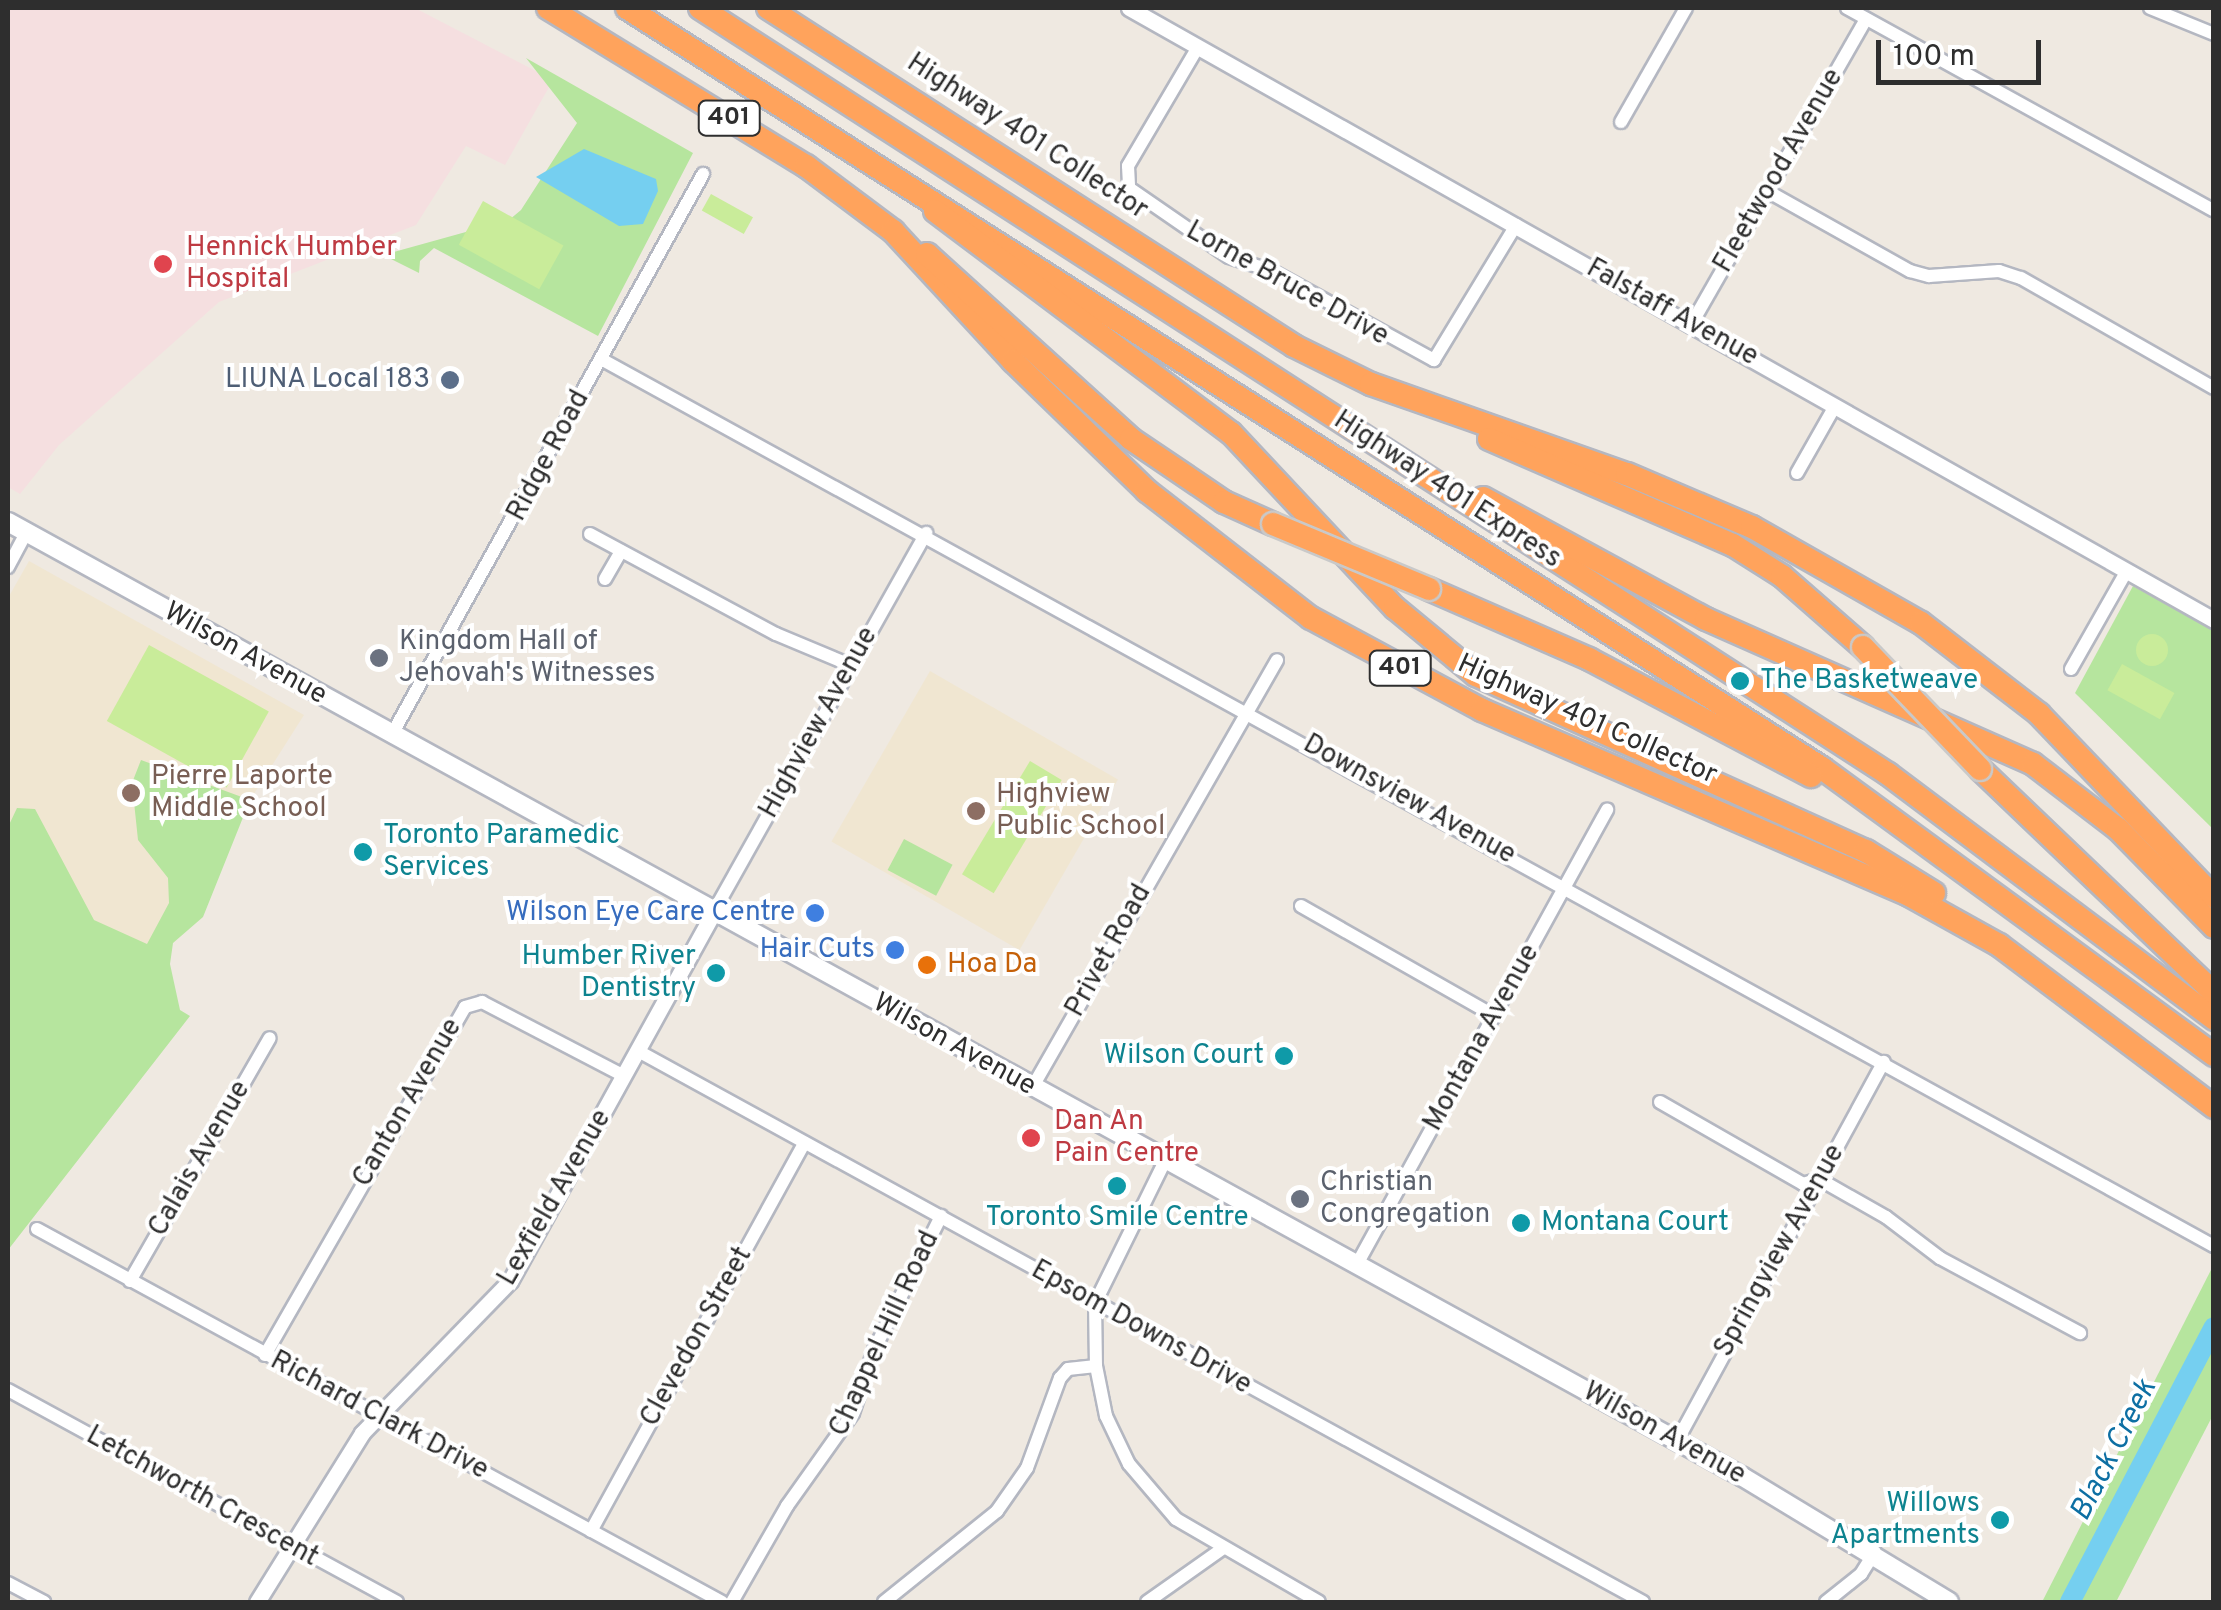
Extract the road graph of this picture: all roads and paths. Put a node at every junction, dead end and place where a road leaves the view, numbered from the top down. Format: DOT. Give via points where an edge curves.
graph roads {
  1 [pos="548,8"];
  2 [pos="627,8"];
  3 [pos="700,8"];
  4 [pos="768,8"];
  5 [pos="1129,8"];
  6 [pos="1686,8"];
  7 [pos="1847,8"];
  8 [pos="2150,8"];
  9 [pos="1866,19"];
  10 [pos="2214,34"];
  11 [pos="1198,46"];
  12 [pos="1621,122"];
  13 [pos="886,167"];
  14 [pos="703,174"];
  15 [pos="1769,192"];
  16 [pos="2214,212"];
  17 [pos="1516,225"];
  18 [pos="902,240"];
  19 [pos="1692,322"];
  20 [pos="601,359"];
  21 [pos="1371,384"];
  22 [pos="2214,388"];
  23 [pos="1835,406"];
  24 [pos="1797,474"];
  25 [pos="1428,477"];
  26 [pos="8,522"];
  27 [pos="26,532"];
  28 [pos="926,533"];
  29 [pos="590,534"];
  30 [pos="621,551"];
  31 [pos="8,567"];
  32 [pos="2126,572"];
  33 [pos="605,579"];
  34 [pos="2214,620"];
  35 [pos="1277,660"];
  36 [pos="850,665"];
  37 [pos="2071,669"];
  38 [pos="1246,709"];
  39 [pos="390,736"];
  40 [pos="1607,810"];
  41 [pos="1890,815"];
  42 [pos="1564,886"];
  43 [pos="2214,898"];
  44 [pos="1301,906"];
  45 [pos="713,913"];
  46 [pos="2214,926"];
  47 [pos="1999,945"];
  48 [pos="2214,993"];
  49 [pos="1496,1016"];
  50 [pos="2214,1019"];
  51 [pos="270,1038"];
  52 [pos="640,1052"];
  53 [pos="2214,1055"];
  54 [pos="1884,1062"];
  55 [pos="624,1076"];
  56 [pos="1032,1088"];
  57 [pos="1660,1102"];
  58 [pos="2214,1107"];
  59 [pos="804,1143"];
  60 [pos="1164,1163"];
  61 [pos="1820,1179"];
  62 [pos="941,1216"];
  63 [pos="37,1229"];
  64 [pos="2214,1246"];
  65 [pos="1356,1266"];
  66 [pos="130,1281"];
  67 [pos="1095,1303"];
  68 [pos="2080,1333"];
  69 [pos="265,1355"];
  70 [pos="1096,1366"];
  71 [pos="8,1390"];
  72 [pos="379,1414"];
  73 [pos="1677,1441"];
  74 [pos="591,1531"];
  75 [pos="291,1546"];
  76 [pos="1222,1548"];
  77 [pos="1875,1552"];
  78 [pos="8,1583"];
  79 [pos="44,1602"];
  80 [pos="257,1602"];
  81 [pos="397,1602"];
  82 [pos="722,1602"];
  83 [pos="732,1602"];
  84 [pos="884,1602"];
  85 [pos="1148,1602"];
  86 [pos="1319,1602"];
  87 [pos="1643,1602"];
  88 [pos="1826,1602"];
  89 [pos="1950,1602"];
  1 -- 18 [label="highway, Highway 401 Collector / 401" via="806,166"];
  2 -- 13 [label="highway, Highway 401 Express / 401"];
  3 -- 25 [label="highway, Highway 401 Express"];
  4 -- 21 [label="highway, Highway 401 Collector" via="1294,346"];
  5 -- 11 [label="street, Falstaff Avenue"];
  6 -- 12 [label="street"];
  7 -- 9 [label="street"];
  8 -- 10 [label="street"];
  9 -- 15 [label="street, Fleetwood Avenue"];
  9 -- 16 [label="street"];
  11 -- 17 [label="street, Falstaff Avenue"];
  11 -- 17 [label="street, Lorne Bruce Drive" via="1128,166 1129,188 1229,257 1272,271 1434,360"];
  13 -- 41 [label="highway, Highway 401 Express / 401"];
  13 -- 47 [label="highway" via="958,232 1230,433 1396,608 1476,675 1866,851 1976,919"];
  14 -- 20 [label="street, Ridge Road"];
  15 -- 19 [label="street, Fleetwood Avenue"];
  15 -- 22 [label="street" via="1910,271 2021,278"];
  17 -- 19 [label="street, Falstaff Avenue"];
  18 -- 41 [label="highway, bridge" via="931,256 1132,439 1224,502 1589,659"];
  18 -- 47 [label="highway, Highway 401 Collector / 401" via="987,334 1148,490 1310,618 1482,710 1805,847"];
  19 -- 23 [label="street, Falstaff Avenue"];
  20 -- 28 [label="street, Downsview Avenue"];
  20 -- 39 [label="street, Ridge Road"];
  21 -- 43 [label="highway, Highway 401 Collector" via="1627,474 1752,526 1846,576 1921,623 2038,714"];
  21 -- 48 [label="highway, bridge" via="1733,545 1782,576 1863,647"];
  23 -- 24 [label="street"];
  23 -- 32 [label="street, Falstaff Avenue"];
  25 -- 46 [label="highway" via="1495,502 1706,619 2034,764 2118,828"];
  25 -- 50 [label="highway, Highway 401 Express" via="1888,774"];
  26 -- 27 [label="main road, Wilson Avenue"];
  27 -- 31 [label="street"];
  27 -- 39 [label="main road, Wilson Avenue"];
  28 -- 36 [label="street, Highview Avenue"];
  28 -- 38 [label="street, Downsview Avenue"];
  29 -- 30 [label="street"];
  30 -- 33 [label="street"];
  30 -- 36 [label="street" via="776,634"];
  32 -- 34 [label="street, Falstaff Avenue"];
  32 -- 37 [label="street"];
  35 -- 38 [label="street, Privet Road"];
  36 -- 45 [label="street, Highview Avenue"];
  38 -- 42 [label="street, Downsview Avenue"];
  38 -- 56 [label="street, Privet Road"];
  39 -- 45 [label="main road, Wilson Avenue"];
  40 -- 42 [label="street, Montana Avenue"];
  41 -- 53 [label="highway, Highway 401 Express / 401"];
  42 -- 49 [label="street, Montana Avenue"];
  42 -- 54 [label="street, Downsview Avenue"];
  44 -- 49 [label="street"];
  45 -- 52 [label="street, Lexfield Avenue"];
  45 -- 56 [label="main road, Wilson Avenue"];
  47 -- 58 [label="highway, Highway 401 Collector / 401"];
  49 -- 65 [label="street, Montana Avenue"];
  51 -- 66 [label="street, Calais Avenue"];
  52 -- 55 [label="street, Lexfield Avenue"];
  52 -- 59 [label="street, Epsom Downs Drive"];
  54 -- 61 [label="street, Springview Avenue"];
  54 -- 64 [label="street, Downsview Avenue"];
  55 -- 69 [label="street, Canton Avenue" via="482,1002 465,1007"];
  55 -- 72 [label="street, Lexfield Avenue" via="510,1281"];
  56 -- 60 [label="main road, Wilson Avenue"];
  57 -- 61 [label="street" via="1804,1184"];
  59 -- 62 [label="street, Epsom Downs Drive"];
  59 -- 74 [label="street, Clevedon Street"];
  60 -- 65 [label="main road, Wilson Avenue"];
  60 -- 67 [label="street"];
  61 -- 68 [label="street" via="1940,1258"];
  61 -- 73 [label="street, Springview Avenue"];
  62 -- 67 [label="street, Epsom Downs Drive"];
  62 -- 83 [label="street, Chappel Hill Road" via="874,1350 854,1413 787,1506"];
  63 -- 66 [label="street, Richard Clark Drive"];
  65 -- 73 [label="main road, Wilson Avenue"];
  66 -- 69 [label="street, Richard Clark Drive"];
  67 -- 70 [label="street"];
  67 -- 87 [label="street, Epsom Downs Drive"];
  69 -- 72 [label="street, Richard Clark Drive"];
  70 -- 76 [label="street" via="1106,1416 1140,1480 1176,1519"];
  70 -- 84 [label="street" via="1068,1369 1060,1378 1027,1468 998,1511"];
  71 -- 75 [label="street, Letchworth Crescent"];
  72 -- 74 [label="street, Richard Clark Drive"];
  72 -- 75 [label="street, Lexfield Avenue"];
  73 -- 77 [label="main road, Wilson Avenue"];
  74 -- 82 [label="street, Richard Clark Drive"];
  75 -- 80 [label="street, Lexfield Avenue"];
  75 -- 81 [label="street, Letchworth Crescent"];
  76 -- 85 [label="street"];
  76 -- 86 [label="street"];
  77 -- 88 [label="street" via="1862,1574"];
  77 -- 89 [label="main road, Wilson Avenue"];
  78 -- 79 [label="street"];
}
